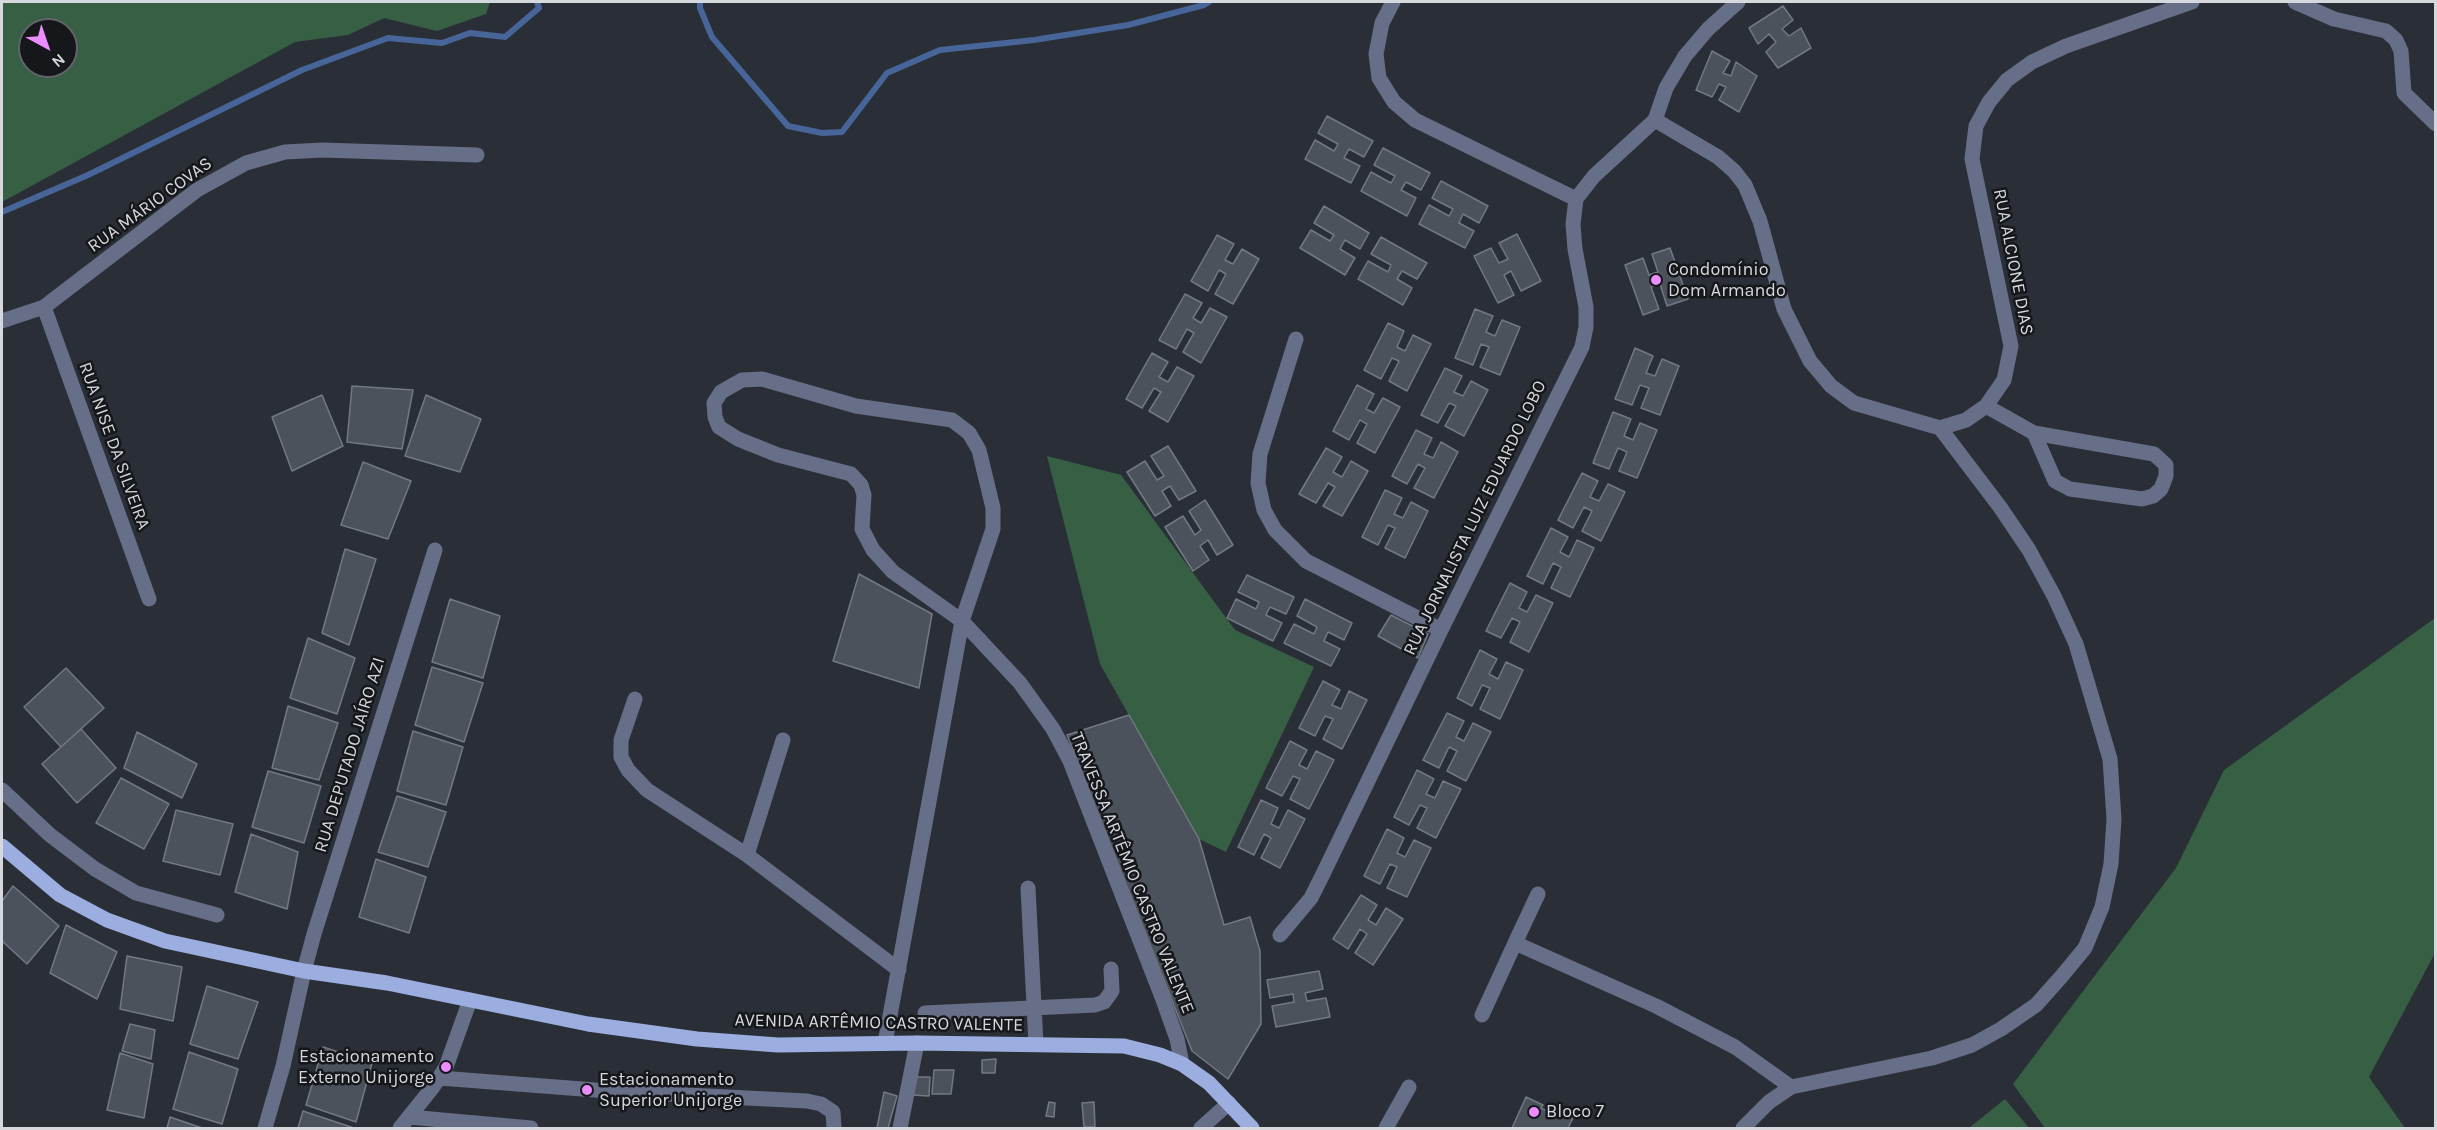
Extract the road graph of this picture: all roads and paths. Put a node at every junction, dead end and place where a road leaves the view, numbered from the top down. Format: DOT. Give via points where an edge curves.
graph roads {
  1 [pos="1393,2"];
  2 [pos="1737,2"];
  3 [pos="2192,2"];
  4 [pos="2295,2"];
  5 [pos="1655,120"];
  6 [pos="2436,124"];
  7 [pos="477,155"];
  8 [pos="1576,199"];
  9 [pos="44,308"];
  10 [pos="2,321"];
  11 [pos="1296,339"];
  12 [pos="1986,406"];
  13 [pos="1940,428"];
  14 [pos="2034,433"];
  15 [pos="435,550"];
  16 [pos="149,599"];
  17 [pos="962,621"];
  18 [pos="1441,630"];
  19 [pos="635,699"];
  20 [pos="783,740"];
  21 [pos="2,790"];
  22 [pos="2,846"];
  23 [pos="747,855"];
  24 [pos="1028,888"];
  25 [pos="1538,894"];
  26 [pos="217,915"];
  27 [pos="1280,935"];
  28 [pos="1515,943"];
  29 [pos="1111,969"];
  30 [pos="899,970"];
  31 [pos="304,971"];
  32 [pos="470,1000"];
  33 [pos="1034,1007"];
  34 [pos="925,1013"];
  35 [pos="1482,1015"];
  36 [pos="917,1043"];
  37 [pos="885,1044"];
  38 [pos="1036,1044"];
  39 [pos="1182,1064"];
  40 [pos="440,1078"];
  41 [pos="1409,1087"];
  42 [pos="1791,1087"];
  43 [pos="1230,1102"];
  44 [pos="404,1123"];
  45 [pos="265,1128"];
  46 [pos="531,1128"];
  47 [pos="834,1128"];
  48 [pos="900,1128"];
  49 [pos="1201,1128"];
  50 [pos="1252,1128"];
  51 [pos="1386,1128"];
  52 [pos="1743,1128"];
  1 -- 8 [label="street" via="1382,23 1376,54 1379,78 1394,102 1415,120"];
  2 -- 5 [label="street" via="1685,56 1666,88"];
  3 -- 12 [label="street, RUA ALCIONE DIAS" via="2066,46 2032,62 2007,80 1976,126 1972,159 2011,346 2004,380"];
  4 -- 6 [label="street" via="2334,19 2386,31 2401,51 2404,93"];
  5 -- 8 [label="street" via="1594,176"];
  5 -- 13 [label="street" via="1718,157 1745,185 1760,221 1784,309 1810,361 1831,386 1854,403"];
  7 -- 9 [label="street, RUA MÁRIO COVAS" via="322,150 285,152 246,163 197,190"];
  8 -- 18 [label="street, RUA JORNALISTA LUIZ EDUARDO LOBO" via="1575,249 1586,308 1582,347"];
  9 -- 10 [label="street, RUA MÁRIO COVAS"];
  9 -- 16 [label="street, RUA NISE DA SILVEIRA"];
  11 -- 18 [label="street" via="1260,454 1258,483 1264,510 1275,530 1306,561"];
  12 -- 13 [label="street, RUA ALCIONE DIAS" via="1966,420"];
  12 -- 14 [label="street"];
  13 -- 42 [label="street" via="2029,550 2076,644 2110,759 2114,819 2111,864 2102,907 2085,948 2061,977 2036,1005 2001,1029 1972,1045 1932,1058"];
  14 -- 14 [label="street" via="2055,481 2070,489 2142,499 2161,489 2166,476 2166,465 2154,454"];
  15 -- 31 [label="street, RUA DEPUTADO JAÍRO AZI"];
  17 -- 17 [label="street, TRAVESSA ARTÊMIO CASTRO VALENTE" via="893,572 873,550 862,529 864,495 851,474 778,455 725,432 715,417 714,403 721,392 742,380 762,379 856,406 952,420 969,433 979,450 993,508 993,529"];
  17 -- 30 [label="street, TRAVESSA ARTÊMIO CASTRO VALENTE"];
  17 -- 39 [label="street, TRAVESSA ARTÊMIO CASTRO VALENTE" via="1037,704 1070,761 1162,997"];
  18 -- 27 [label="street, RUA JORNALISTA LUIZ EDUARDO LOBO" via="1311,898"];
  19 -- 23 [label="street" via="621,740 621,757 628,770 647,790"];
  20 -- 23 [label="street"];
  21 -- 26 [label="street" via="50,836 95,870 136,893"];
  22 -- 31 [label="main road, AVENIDA ARTÊMIO CASTRO VALENTE" via="60,895 107,920 165,941"];
  23 -- 30 [label="street"];
  24 -- 33 [label="street"];
  25 -- 28 [label="street"];
  28 -- 35 [label="street"];
  28 -- 42 [label="street" via="1656,1006 1735,1047"];
  29 -- 33 [label="street" via="1112,991 1104,1002"];
  30 -- 37 [label="street, TRAVESSA ARTÊMIO CASTRO VALENTE"];
  31 -- 32 [label="main road, AVENIDA ARTÊMIO CASTRO VALENTE"];
  31 -- 45 [label="street, RUA DEPUTADO JAÍRO AZI"];
  32 -- 37 [label="main road, AVENIDA ARTÊMIO CASTRO VALENTE" via="588,1024 697,1039 778,1046"];
  32 -- 40 [label="street"];
  33 -- 34 [label="street"];
  33 -- 38 [label="street"];
  36 -- 37 [label="main road, AVENIDA ARTÊMIO CASTRO VALENTE"];
  36 -- 38 [label="main road, AVENIDA ARTÊMIO CASTRO VALENTE"];
  36 -- 48 [label="street"];
  38 -- 39 [label="main road, AVENIDA ARTÊMIO CASTRO VALENTE" via="1124,1046"];
  39 -- 43 [label="main road, AVENIDA ARTÊMIO CASTRO VALENTE"];
  40 -- 44 [label="street"];
  40 -- 47 [label="street" via="807,1101 833,1112"];
  41 -- 51 [label="street"];
  42 -- 52 [label="street"];
  43 -- 49 [label="street"];
  43 -- 50 [label="main road, AVENIDA ARTÊMIO CASTRO VALENTE"];
  44 -- 46 [label="street"];
}
